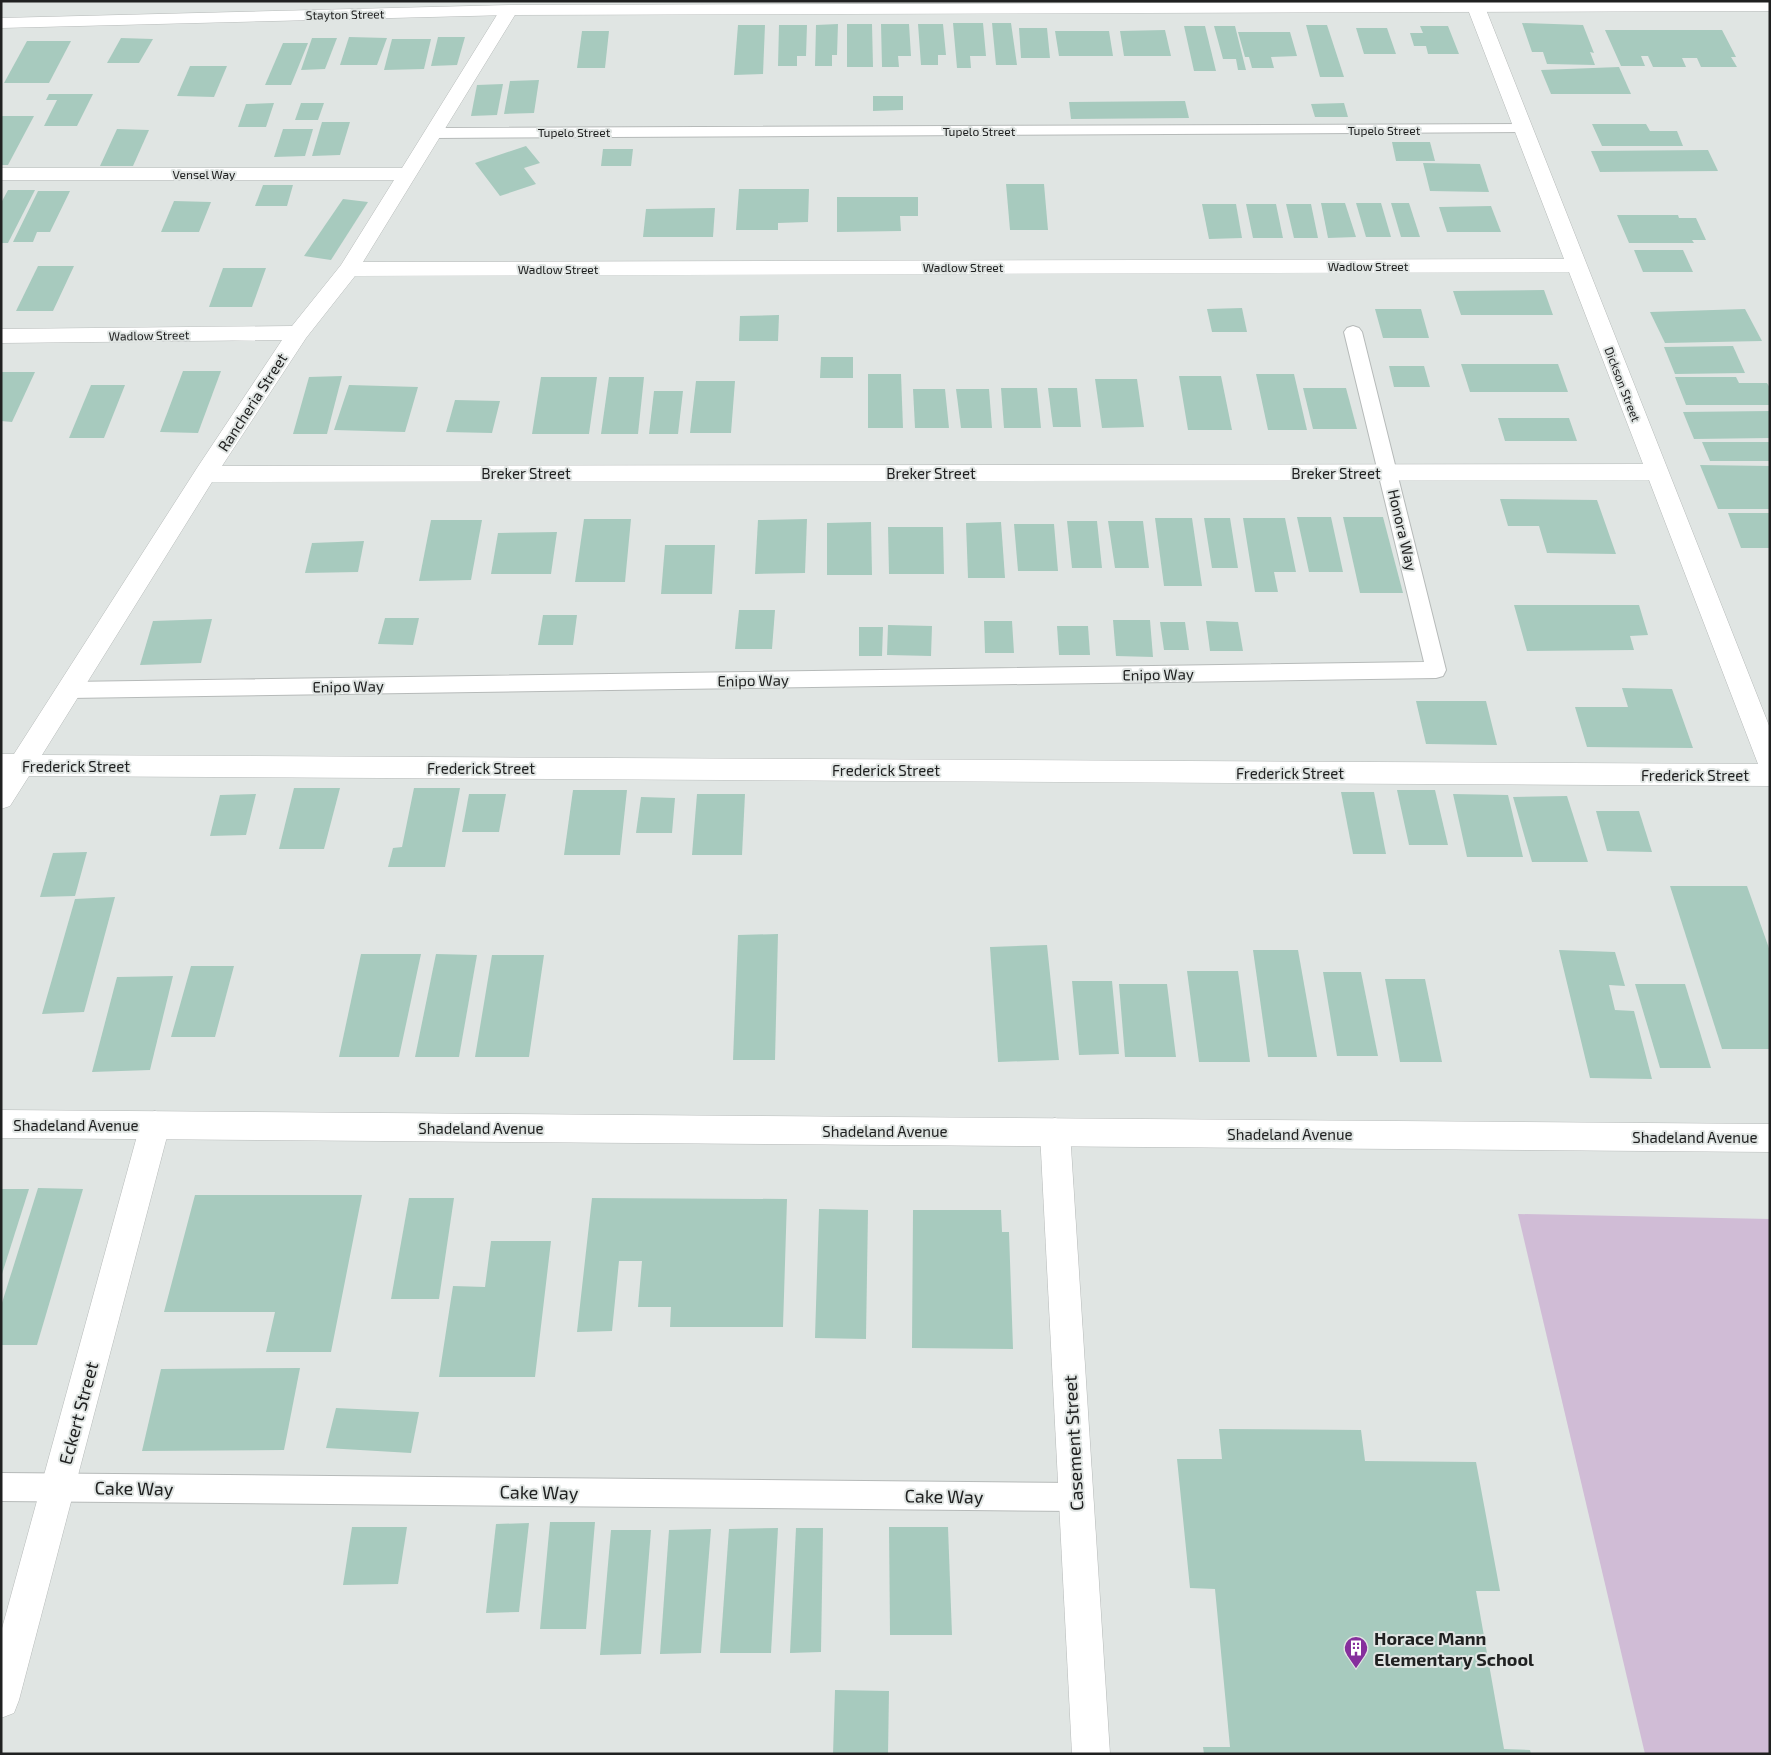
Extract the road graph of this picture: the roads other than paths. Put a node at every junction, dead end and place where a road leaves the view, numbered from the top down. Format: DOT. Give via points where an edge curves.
graph roads {
  1 [pos="682,5"];
  2 [pos="1770,6"];
  3 [pos="1476,7"];
  4 [pos="509,10"];
  5 [pos="1,23"];
  6 [pos="1524,130"];
  7 [pos="433,133"];
  8 [pos="1,174"];
  9 [pos="408,174"];
  10 [pos="1577,265"];
  11 [pos="348,269"];
  12 [pos="1353,332"];
  13 [pos="298,333"];
  14 [pos="1,336"];
  15 [pos="1657,472"];
  16 [pos="1389,473"];
  17 [pos="205,474"];
  18 [pos="1436,670"];
  19 [pos="69,690"];
  20 [pos="1770,762"];
  21 [pos="11,765"];
  22 [pos="1770,775"];
  23 [pos="1,798"];
  24 [pos="1,1124"];
  25 [pos="155,1125"];
  26 [pos="1055,1132"];
  27 [pos="1770,1138"];
  28 [pos="1,1487"];
  29 [pos="58,1488"];
  30 [pos="1076,1497"];
  31 [pos="1,1700"];
  32 [pos="1091,1754"];
  1 -- 3 [label="street, Stayton Street"];
  1 -- 4 [label="street, Stayton Street"];
  2 -- 3 [label="street, Stayton Street"];
  3 -- 6 [label="street, Dickson Street"];
  4 -- 5 [label="street, Stayton Street"];
  4 -- 7 [label="street, Rancheria Street"];
  6 -- 7 [label="lane, Tupelo Street"];
  6 -- 10 [label="street, Dickson Street"];
  7 -- 9 [label="street, Rancheria Street"];
  8 -- 9 [label="street, Vensel Way"];
  9 -- 11 [label="street, Rancheria Street"];
  10 -- 11 [label="street, Wadlow Street"];
  10 -- 15 [label="street, Dickson Street"];
  11 -- 13 [label="street, Rancheria Street"];
  12 -- 16 [label="lane, Honora Way"];
  13 -- 14 [label="street, Wadlow Street"];
  13 -- 17 [label="street, Rancheria Street"];
  15 -- 16 [label="street, Breker Street"];
  15 -- 20 [label="street, Dickson Street"];
  16 -- 17 [label="street, Breker Street"];
  16 -- 18 [label="lane, Honora Way"];
  17 -- 19 [label="street, Rancheria Street"];
  18 -- 19 [label="lane, Enipo Way"];
  19 -- 21 [label="street, Rancheria Street"];
  21 -- 22 [label="street, Frederick Street"];
  21 -- 23 [label="street, Rancheria Street"];
  24 -- 25 [label="street, Shadeland Avenue"];
  25 -- 26 [label="street, Shadeland Avenue"];
  25 -- 29 [label="street, Eckert Street"];
  26 -- 27 [label="street, Shadeland Avenue"];
  26 -- 30 [label="street, Casement Street"];
  28 -- 29 [label="lane, Cake Way"];
  29 -- 30 [label="lane, Cake Way"];
  29 -- 31 [label="street, Eckert Street"];
  30 -- 32 [label="street, Casement Street"];
}
